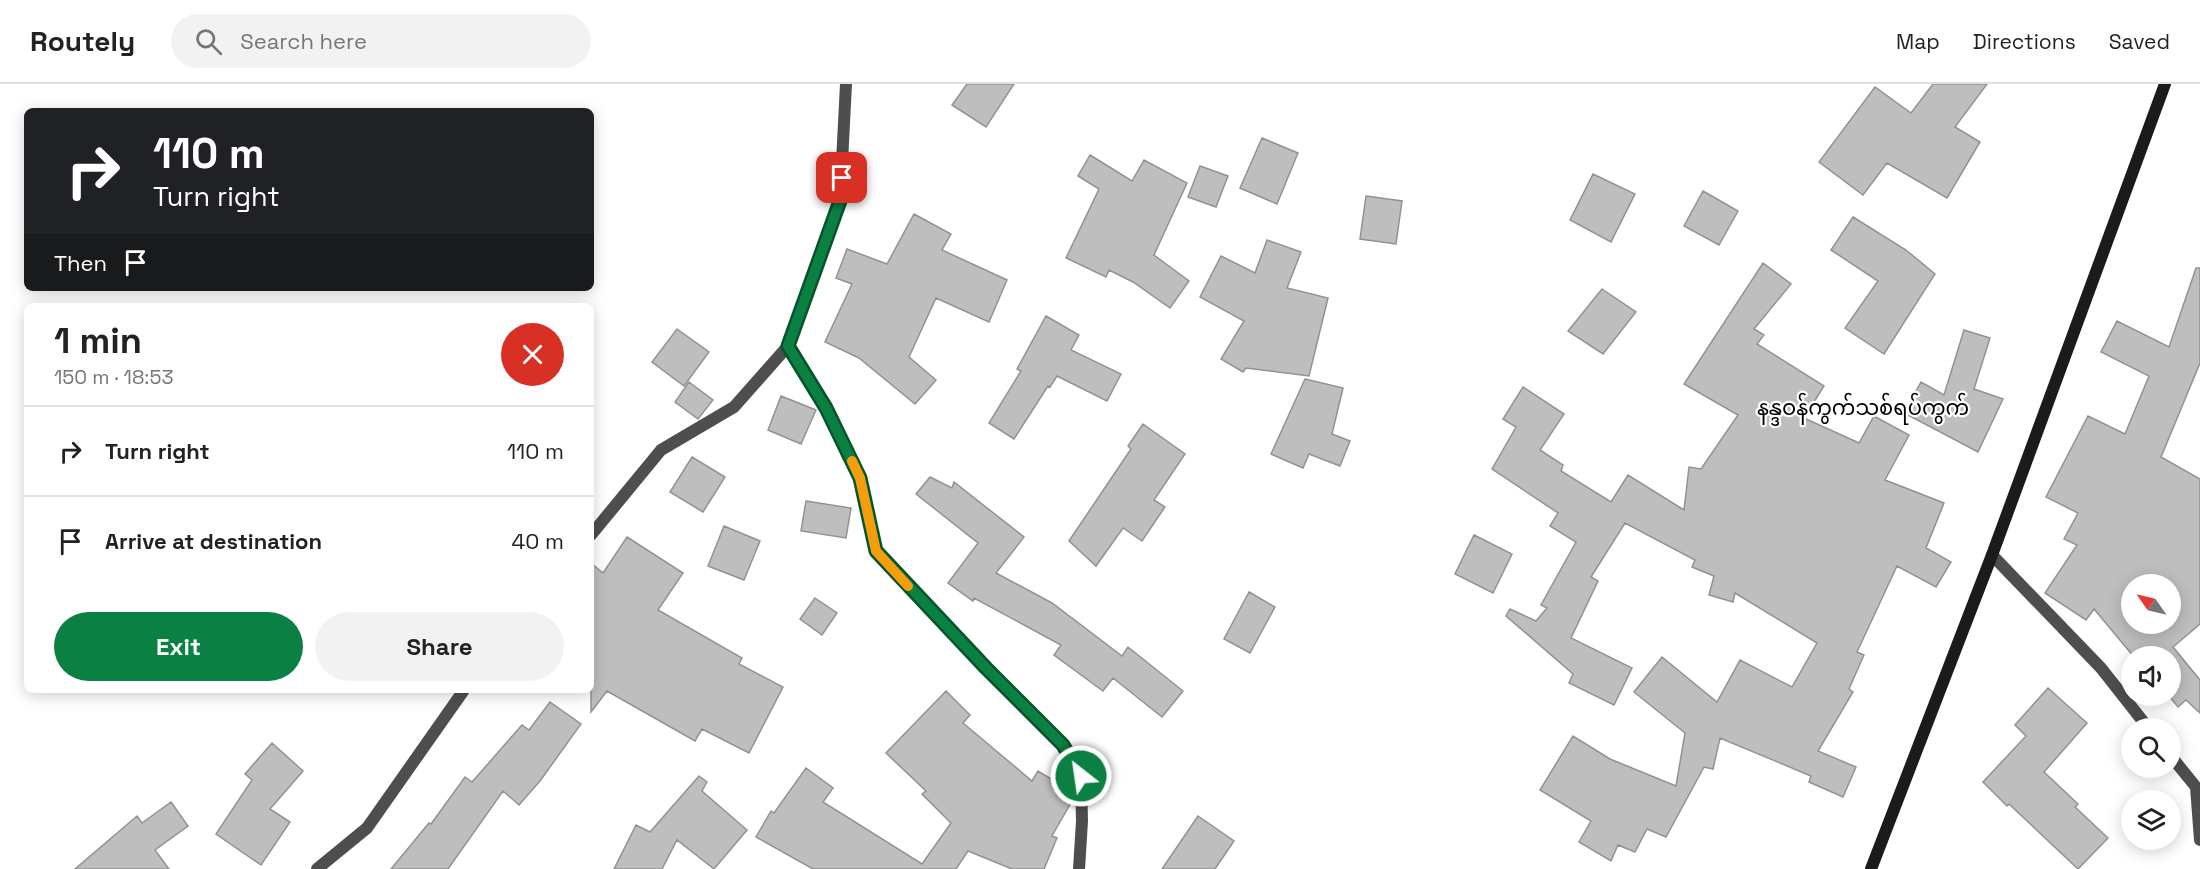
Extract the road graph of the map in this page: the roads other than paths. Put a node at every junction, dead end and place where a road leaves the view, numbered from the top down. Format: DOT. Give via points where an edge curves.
graph roads {
  1 [pos="846,84"];
  2 [pos="2165,84"];
  3 [pos="788,346"];
  4 [pos="594,531"];
  5 [pos="1992,555"];
  6 [pos="462,693"];
  7 [pos="2141,718"];
  8 [pos="2181,769"];
  9 [pos="2200,840"];
  10 [pos="317,869"];
  11 [pos="1079,869"];
  12 [pos="1871,869"];
  1 -- 3 [label="street" via="840,201"];
  2 -- 5 [label="street"];
  3 -- 4 [label="street" via="734,407 661,450"];
  3 -- 11 [label="street" via="826,408 860,478 876,551 1063,745 1081,776"];
  5 -- 7 [label="street" via="2101,668"];
  5 -- 12 [label="street"];
  6 -- 10 [label="street" via="367,828"];
  8 -- 9 [label="street" via="2196,787"];
}
